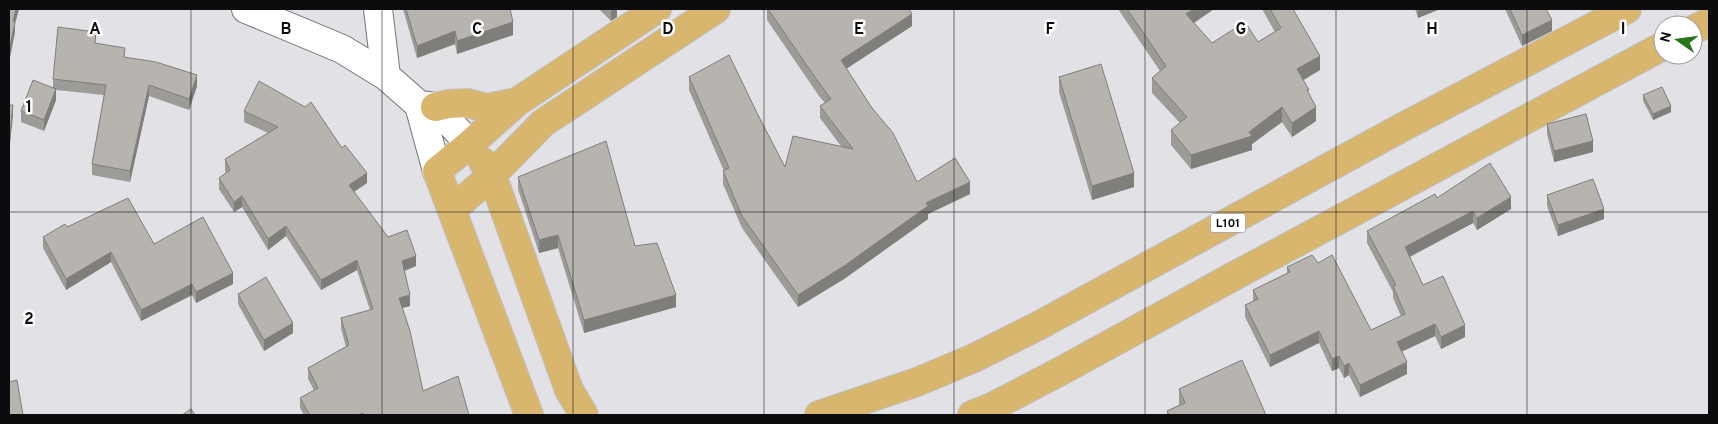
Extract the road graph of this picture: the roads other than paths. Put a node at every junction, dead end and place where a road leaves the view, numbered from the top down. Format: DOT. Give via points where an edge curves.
graph roads {
  1 [pos="246,9"];
  2 [pos="378,9"];
  3 [pos="657,9"];
  4 [pos="716,9"];
  5 [pos="1627,9"];
  6 [pos="1653,51"];
  7 [pos="386,76"];
  8 [pos="517,102"];
  9 [pos="427,106"];
  10 [pos="470,144"];
  11 [pos="437,171"];
  12 [pos="492,175"];
  13 [pos="452,210"];
  14 [pos="529,415"];
  15 [pos="584,415"];
  16 [pos="820,415"];
  17 [pos="972,415"];
  1 -- 7 [label="street" via="342,50"];
  2 -- 7 [label="street"];
  3 -- 8 [label="main road"];
  4 -- 12 [label="main road" via="543,124"];
  5 -- 16 [label="main road, L101" via="1392,132 1038,326 917,382"];
  6 -- 17 [label="main road" via="1060,371"];
  7 -- 9 [label="street"];
  8 -- 9 [label="main road" via="486,108 468,103"];
  8 -- 10 [label="main road"];
  9 -- 10 [label="street"];
  9 -- 11 [label="street"];
  10 -- 11 [label="main road"];
  10 -- 12 [label="main road"];
  11 -- 13 [label="main road"];
  12 -- 13 [label="main road"];
  12 -- 15 [label="main road" via="568,390"];
  13 -- 14 [label="main road"];
}
